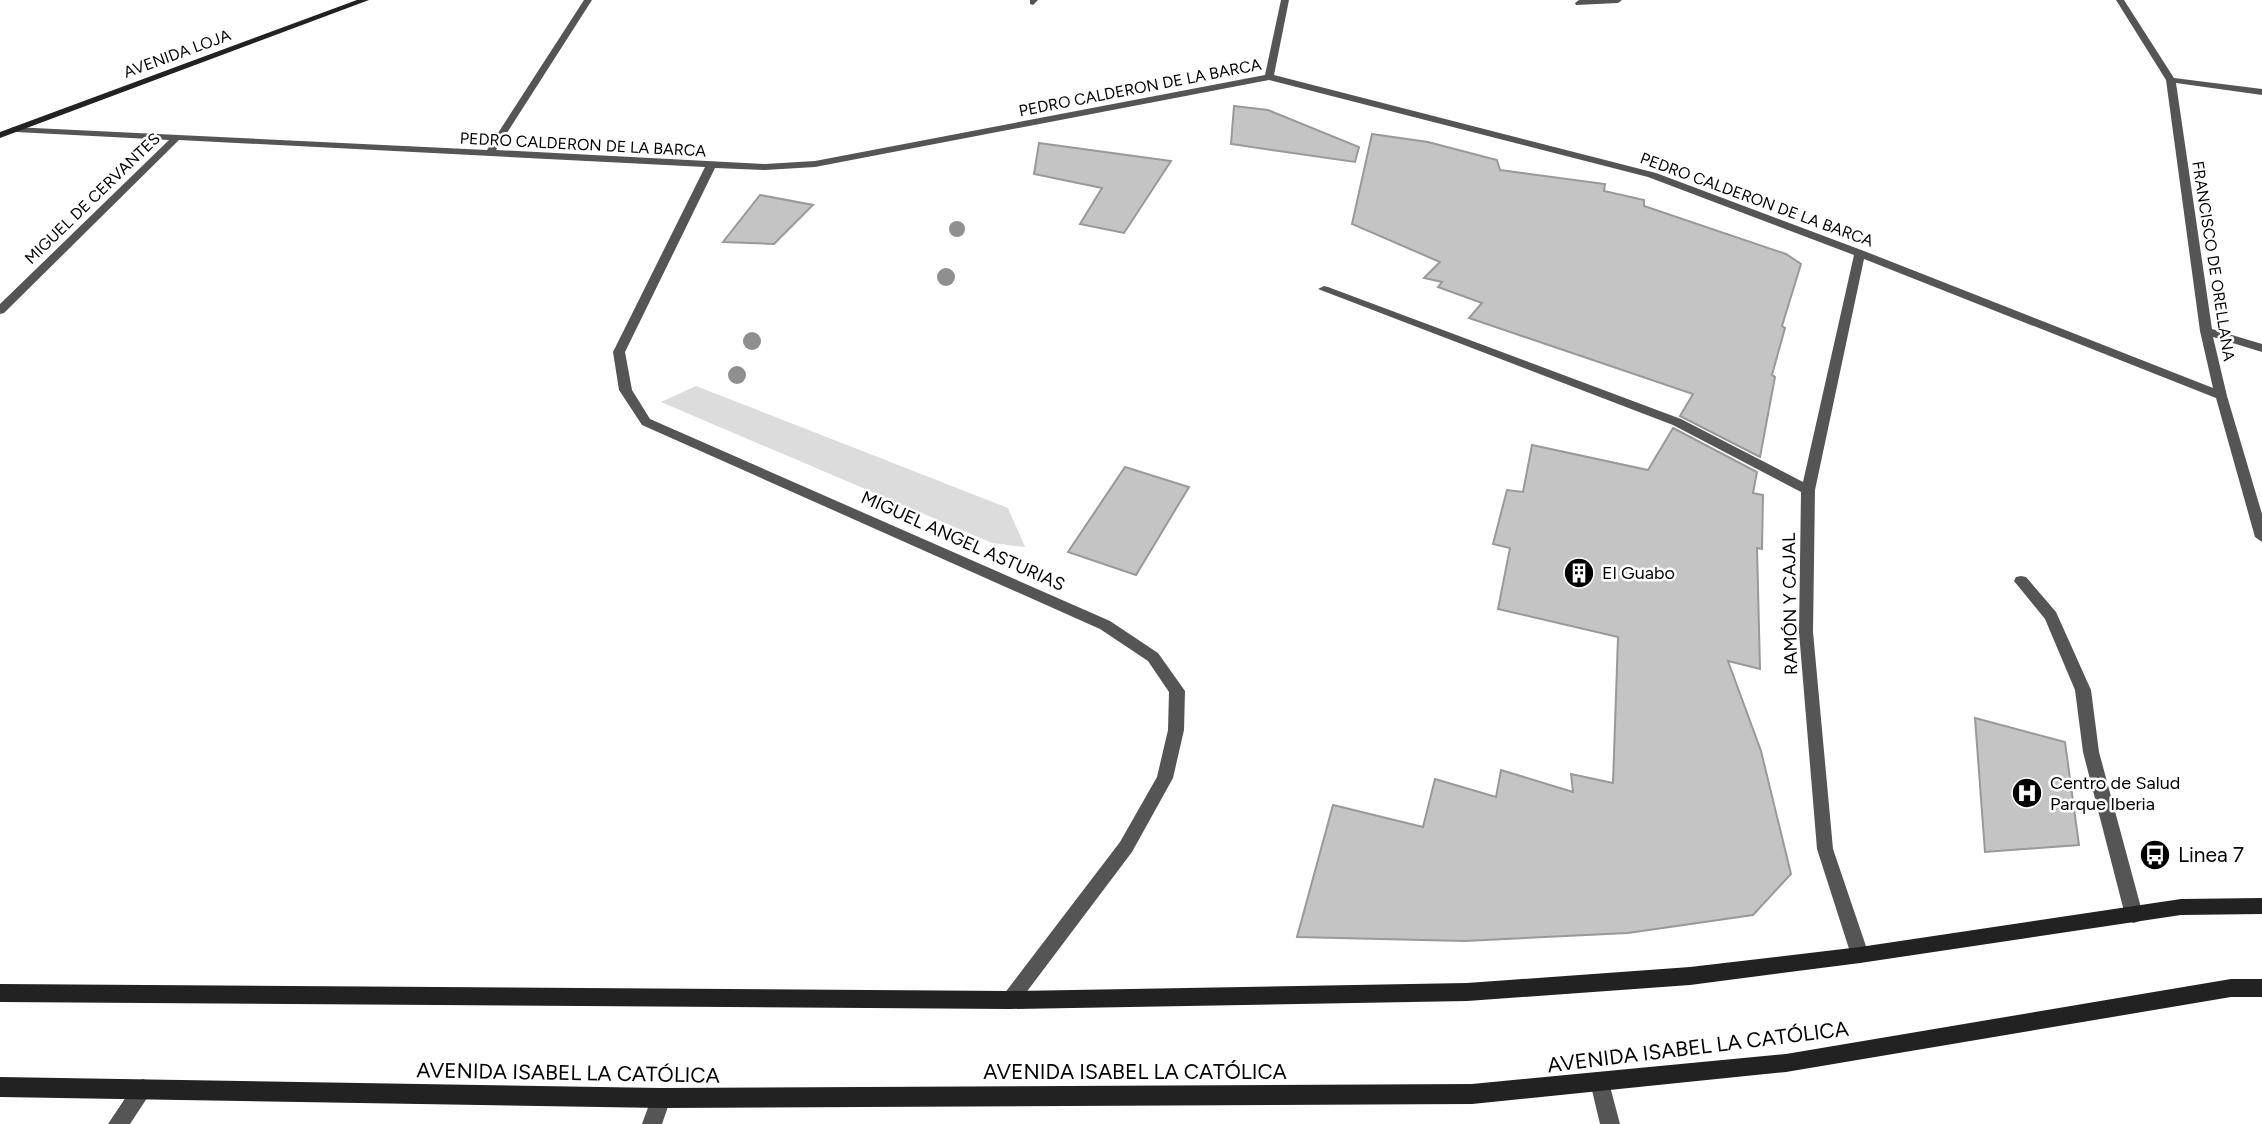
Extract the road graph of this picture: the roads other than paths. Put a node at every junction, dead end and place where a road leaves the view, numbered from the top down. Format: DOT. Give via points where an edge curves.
graph roads {
  1 [pos="365,0"];
  2 [pos="587,0"];
  3 [pos="1285,0"];
  4 [pos="1618,0"];
  5 [pos="2120,0"];
  6 [pos="1579,3"];
  7 [pos="1269,77"];
  8 [pos="2171,80"];
  9 [pos="2262,92"];
  10 [pos="16,129"];
  11 [pos="0,135"];
  12 [pos="176,138"];
  13 [pos="489,154"];
  14 [pos="711,166"];
  15 [pos="1860,253"];
  16 [pos="1324,289"];
  17 [pos="0,310"];
  18 [pos="2206,331"];
  19 [pos="2262,348"];
  20 [pos="2221,396"];
  21 [pos="1808,489"];
  22 [pos="2262,537"];
  23 [pos="2021,581"];
  24 [pos="2262,906"];
  25 [pos="2134,915"];
  26 [pos="1860,955"];
  27 [pos="2262,988"];
  28 [pos="0,993"];
  29 [pos="1010,1000"];
  30 [pos="1600,1082"];
  31 [pos="0,1087"];
  32 [pos="143,1089"];
  33 [pos="661,1098"];
  34 [pos="118,1124"];
  35 [pos="652,1124"];
  36 [pos="1610,1124"];
  1 -- 10 [label="main road, AVENIDA LOJA"];
  2 -- 13 [label="street"];
  3 -- 7 [label="street"];
  4 -- 6 [label="street"];
  5 -- 8 [label="street, FRANCISCO DE ORELLANA"];
  7 -- 14 [label="street, PEDRO CALDERON DE LA BARCA" via="815,164"];
  7 -- 15 [label="street, PEDRO CALDERON DE LA BARCA" via="1652,175"];
  8 -- 9 [label="street"];
  8 -- 18 [label="street, FRANCISCO DE ORELLANA"];
  10 -- 11 [label="main road, AVENIDA LOJA"];
  10 -- 12 [label="street, PEDRO CALDERON DE LA BARCA"];
  12 -- 13 [label="street, PEDRO CALDERON DE LA BARCA"];
  12 -- 17 [label="street, MIGUEL DE CERVANTES"];
  13 -- 14 [label="street, PEDRO CALDERON DE LA BARCA"];
  14 -- 29 [label="street, MIGUEL ANGEL ASTURIAS" via="619,352 620,379 629,402 646,422 1105,625 1153,657 1177,691 1176,730 1165,778 1126,847"];
  15 -- 20 [label="street, PEDRO CALDERON DE LA BARCA"];
  15 -- 21 [label="street, RAMÓN Y CAJAL"];
  16 -- 21 [label="street" via="1676,422"];
  18 -- 19 [label="street"];
  18 -- 20 [label="street, FRANCISCO DE ORELLANA"];
  20 -- 22 [label="street, FRANCISCO DE ORELLANA"];
  21 -- 26 [label="street, RAMÓN Y CAJAL" via="1806,632 1825,849"];
  23 -- 25 [label="street" via="2051,616 2083,690 2091,752"];
  24 -- 25 [label="main road" via="2181,907"];
  25 -- 26 [label="main road"];
  26 -- 29 [label="main road" via="1690,976 1467,992"];
  27 -- 30 [label="main road, AVENIDA ISABEL LA CATÓLICA" via="2231,988 1787,1063"];
  28 -- 29 [label="main road"];
  30 -- 33 [label="main road, AVENIDA ISABEL LA CATÓLICA" via="1472,1094"];
  30 -- 36 [label="street"];
  31 -- 32 [label="main road, AVENIDA ISABEL LA CATÓLICA"];
  32 -- 33 [label="main road, AVENIDA ISABEL LA CATÓLICA"];
  32 -- 34 [label="street"];
  33 -- 35 [label="street"];
}
